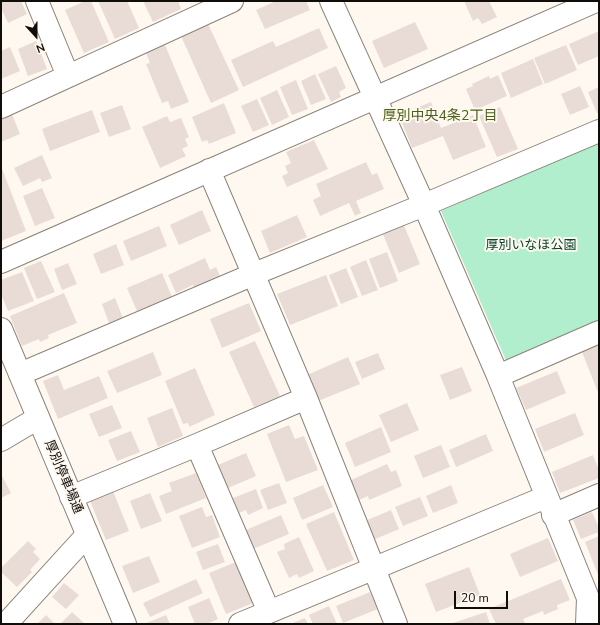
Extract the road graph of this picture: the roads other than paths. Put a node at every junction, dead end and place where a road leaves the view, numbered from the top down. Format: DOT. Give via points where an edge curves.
graph roads {
  1 [pos="38,1"];
  2 [pos="232,1"];
  3 [pos="331,1"];
  4 [pos="596,1"];
  5 [pos="199,8"];
  6 [pos="68,76"];
  7 [pos="375,98"];
  8 [pos="1,106"];
  9 [pos="599,131"];
  10 [pos="209,170"];
  11 [pos="424,205"];
  12 [pos="1,262"];
  13 [pos="254,274"];
  14 [pos="1,329"];
  15 [pos="599,332"];
  16 [pos="20,374"];
  17 [pos="498,376"];
  18 [pos="306,398"];
  19 [pos="38,418"];
  20 [pos="1,440"];
  21 [pos="197,445"];
  22 [pos="599,496"];
  23 [pos="71,497"];
  24 [pos="550,506"];
  25 [pos="87,535"];
  26 [pos="374,569"];
  27 [pos="269,612"];
  28 [pos="6,624"];
  29 [pos="125,624"];
  30 [pos="240,624"];
  31 [pos="396,624"];
  32 [pos="587,624"];
  1 -- 6 [label="street"];
  2 -- 5 [label="street"];
  3 -- 7 [label="street"];
  4 -- 7 [label="street"];
  5 -- 6 [label="street"];
  6 -- 8 [label="street"];
  7 -- 10 [label="street"];
  7 -- 11 [label="street"];
  9 -- 11 [label="street"];
  10 -- 12 [label="street"];
  10 -- 13 [label="street"];
  11 -- 13 [label="street"];
  11 -- 17 [label="street"];
  13 -- 16 [label="street"];
  13 -- 18 [label="street"];
  14 -- 16 [label="street, 厚別停車場通"];
  15 -- 17 [label="street"];
  16 -- 19 [label="street, 厚別停車場通"];
  17 -- 24 [label="street"];
  18 -- 21 [label="street"];
  18 -- 26 [label="street"];
  19 -- 20 [label="street"];
  19 -- 23 [label="street, 厚別停車場通"];
  21 -- 23 [label="street"];
  21 -- 27 [label="street"];
  22 -- 24 [label="street"];
  23 -- 25 [label="street, 厚別停車場通"];
  24 -- 26 [label="street"];
  24 -- 32 [label="street" via="588,598"];
  25 -- 28 [label="street"];
  25 -- 29 [label="street, 厚別停車場通"];
  26 -- 27 [label="street"];
  26 -- 31 [label="street"];
  27 -- 30 [label="street"];
}
